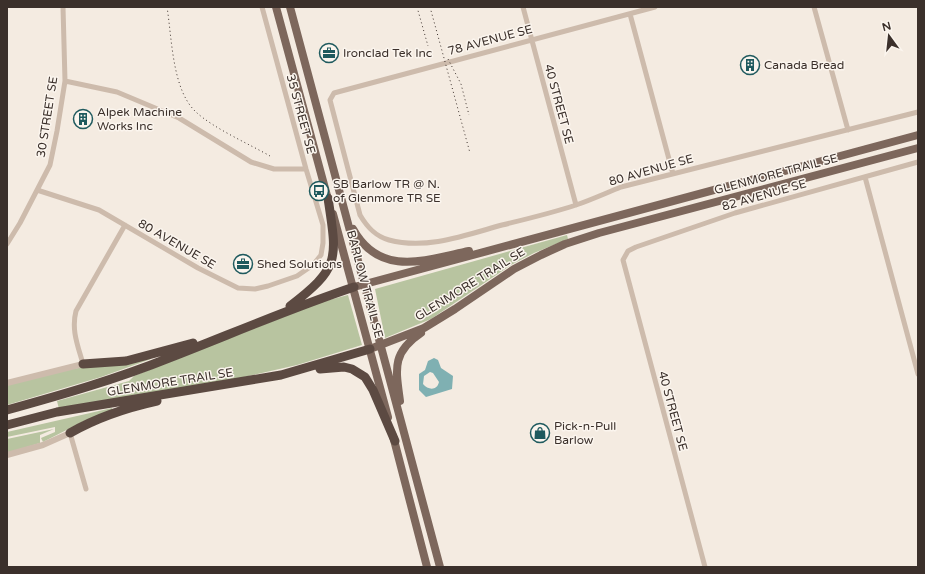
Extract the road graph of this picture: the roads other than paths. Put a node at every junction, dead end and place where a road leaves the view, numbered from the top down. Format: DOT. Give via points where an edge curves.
graph roads {
  1 [pos="63,7"];
  2 [pos="262,7"];
  3 [pos="276,7"];
  4 [pos="291,7"];
  5 [pos="523,7"];
  6 [pos="656,7"];
  7 [pos="814,7"];
  8 [pos="630,14"];
  9 [pos="531,40"];
  10 [pos="65,81"];
  11 [pos="918,112"];
  12 [pos="848,130"];
  13 [pos="918,136"];
  14 [pos="918,148"];
  15 [pos="918,162"];
  16 [pos="306,169"];
  17 [pos="673,174"];
  18 [pos="865,177"];
  19 [pos="37,190"];
  20 [pos="328,198"];
  21 [pos="576,206"];
  22 [pos="344,208"];
  23 [pos="125,225"];
  24 [pos="323,225"];
  25 [pos="390,240"];
  26 [pos="7,244"];
  27 [pos="511,245"];
  28 [pos="623,260"];
  29 [pos="366,287"];
  30 [pos="354,288"];
  31 [pos="358,304"];
  32 [pos="280,313"];
  33 [pos="440,319"];
  34 [pos="237,331"];
  35 [pos="381,345"];
  36 [pos="370,349"];
  37 [pos="83,364"];
  38 [pos="297,371"];
  39 [pos="918,374"];
  40 [pos="7,383"];
  41 [pos="242,383"];
  42 [pos="7,410"];
  43 [pos="7,425"];
  44 [pos="70,432"];
  45 [pos="403,432"];
  46 [pos="395,442"];
  47 [pos="7,455"];
  48 [pos="86,489"];
  49 [pos="427,567"];
  50 [pos="440,567"];
  51 [pos="705,567"];
  1 -- 10 [label="street, 30 STREET SE"];
  2 -- 16 [label="street, 35 STREET SE"];
  3 -- 20 [label="main road, BARLOW TRAIL SE"];
  4 -- 22 [label="main road, BARLOW TRAIL SE"];
  5 -- 9 [label="street, 40 STREET SE"];
  6 -- 8 [label="street, 78 AVENUE SE"];
  7 -- 12 [label="street"];
  8 -- 9 [label="street, 78 AVENUE SE"];
  8 -- 17 [label="street"];
  9 -- 21 [label="street, 40 STREET SE"];
  9 -- 25 [label="street, 78 AVENUE SE" via="341,91 331,96 360,215 366,226 377,235"];
  10 -- 16 [label="street" via="117,92 179,118 251,162 274,169"];
  10 -- 19 [label="street, 30 STREET SE" via="50,165"];
  11 -- 12 [label="street, 80 AVENUE SE"];
  12 -- 17 [label="street, 80 AVENUE SE"];
  13 -- 27 [label="main road, GLENMORE TRAIL SE"];
  14 -- 33 [label="main road, GLENMORE TRAIL SE" via="565,244 514,269"];
  15 -- 18 [label="street, 82 AVENUE SE"];
  16 -- 24 [label="street, 35 STREET SE"];
  17 -- 21 [label="street, 80 AVENUE SE" via="621,187"];
  18 -- 28 [label="street, 82 AVENUE SE" via="735,213 636,247 628,251"];
  18 -- 39 [label="street"];
  19 -- 23 [label="street, 80 AVENUE SE" via="99,210"];
  19 -- 26 [label="street, 30 STREET SE"];
  20 -- 30 [label="main road, BARLOW TRAIL SE"];
  20 -- 32 [label="highway" via="334,237 332,261 324,276 313,288"];
  21 -- 25 [label="street, 80 AVENUE SE" via="428,243"];
  22 -- 27 [label="main road" via="358,237 368,248 385,259 397,262"];
  22 -- 29 [label="main road, BARLOW TRAIL SE"];
  23 -- 24 [label="street, 80 AVENUE SE" via="228,284 238,288 255,289 297,276 313,265 324,243"];
  23 -- 37 [label="street" via="76,311 75,335"];
  27 -- 29 [label="main road, GLENMORE TRAIL SE" via="458,259 411,277"];
  28 -- 51 [label="street, 40 STREET SE"];
  29 -- 30 [label="main road, GLENMORE TRAIL SE"];
  29 -- 31 [label="main road"];
  29 -- 35 [label="main road, BARLOW TRAIL SE"];
  30 -- 31 [label="main road, BARLOW TRAIL SE"];
  30 -- 32 [label="highway, GLENMORE TRAIL SE"];
  31 -- 36 [label="main road, BARLOW TRAIL SE"];
  32 -- 34 [label="highway, GLENMORE TRAIL SE"];
  33 -- 35 [label="main road, GLENMORE TRAIL SE"];
  33 -- 45 [label="main road" via="413,338 398,356 396,372"];
  34 -- 37 [label="highway" via="135,359"];
  34 -- 42 [label="highway, GLENMORE TRAIL SE" via="168,359"];
  35 -- 36 [label="main road, GLENMORE TRAIL SE"];
  35 -- 45 [label="main road, BARLOW TRAIL SE"];
  36 -- 38 [label="highway, GLENMORE TRAIL SE"];
  36 -- 46 [label="main road, BARLOW TRAIL SE"];
  37 -- 40 [label="street"];
  38 -- 41 [label="highway, GLENMORE TRAIL SE"];
  38 -- 46 [label="highway" via="344,367 358,372 370,383"];
  41 -- 43 [label="highway, GLENMORE TRAIL SE" via="57,412"];
  41 -- 44 [label="highway" via="120,410 96,418"];
  44 -- 47 [label="street" via="43,445"];
  44 -- 48 [label="street"];
  45 -- 50 [label="main road, BARLOW TRAIL SE"];
  46 -- 49 [label="main road, BARLOW TRAIL SE"];
}
